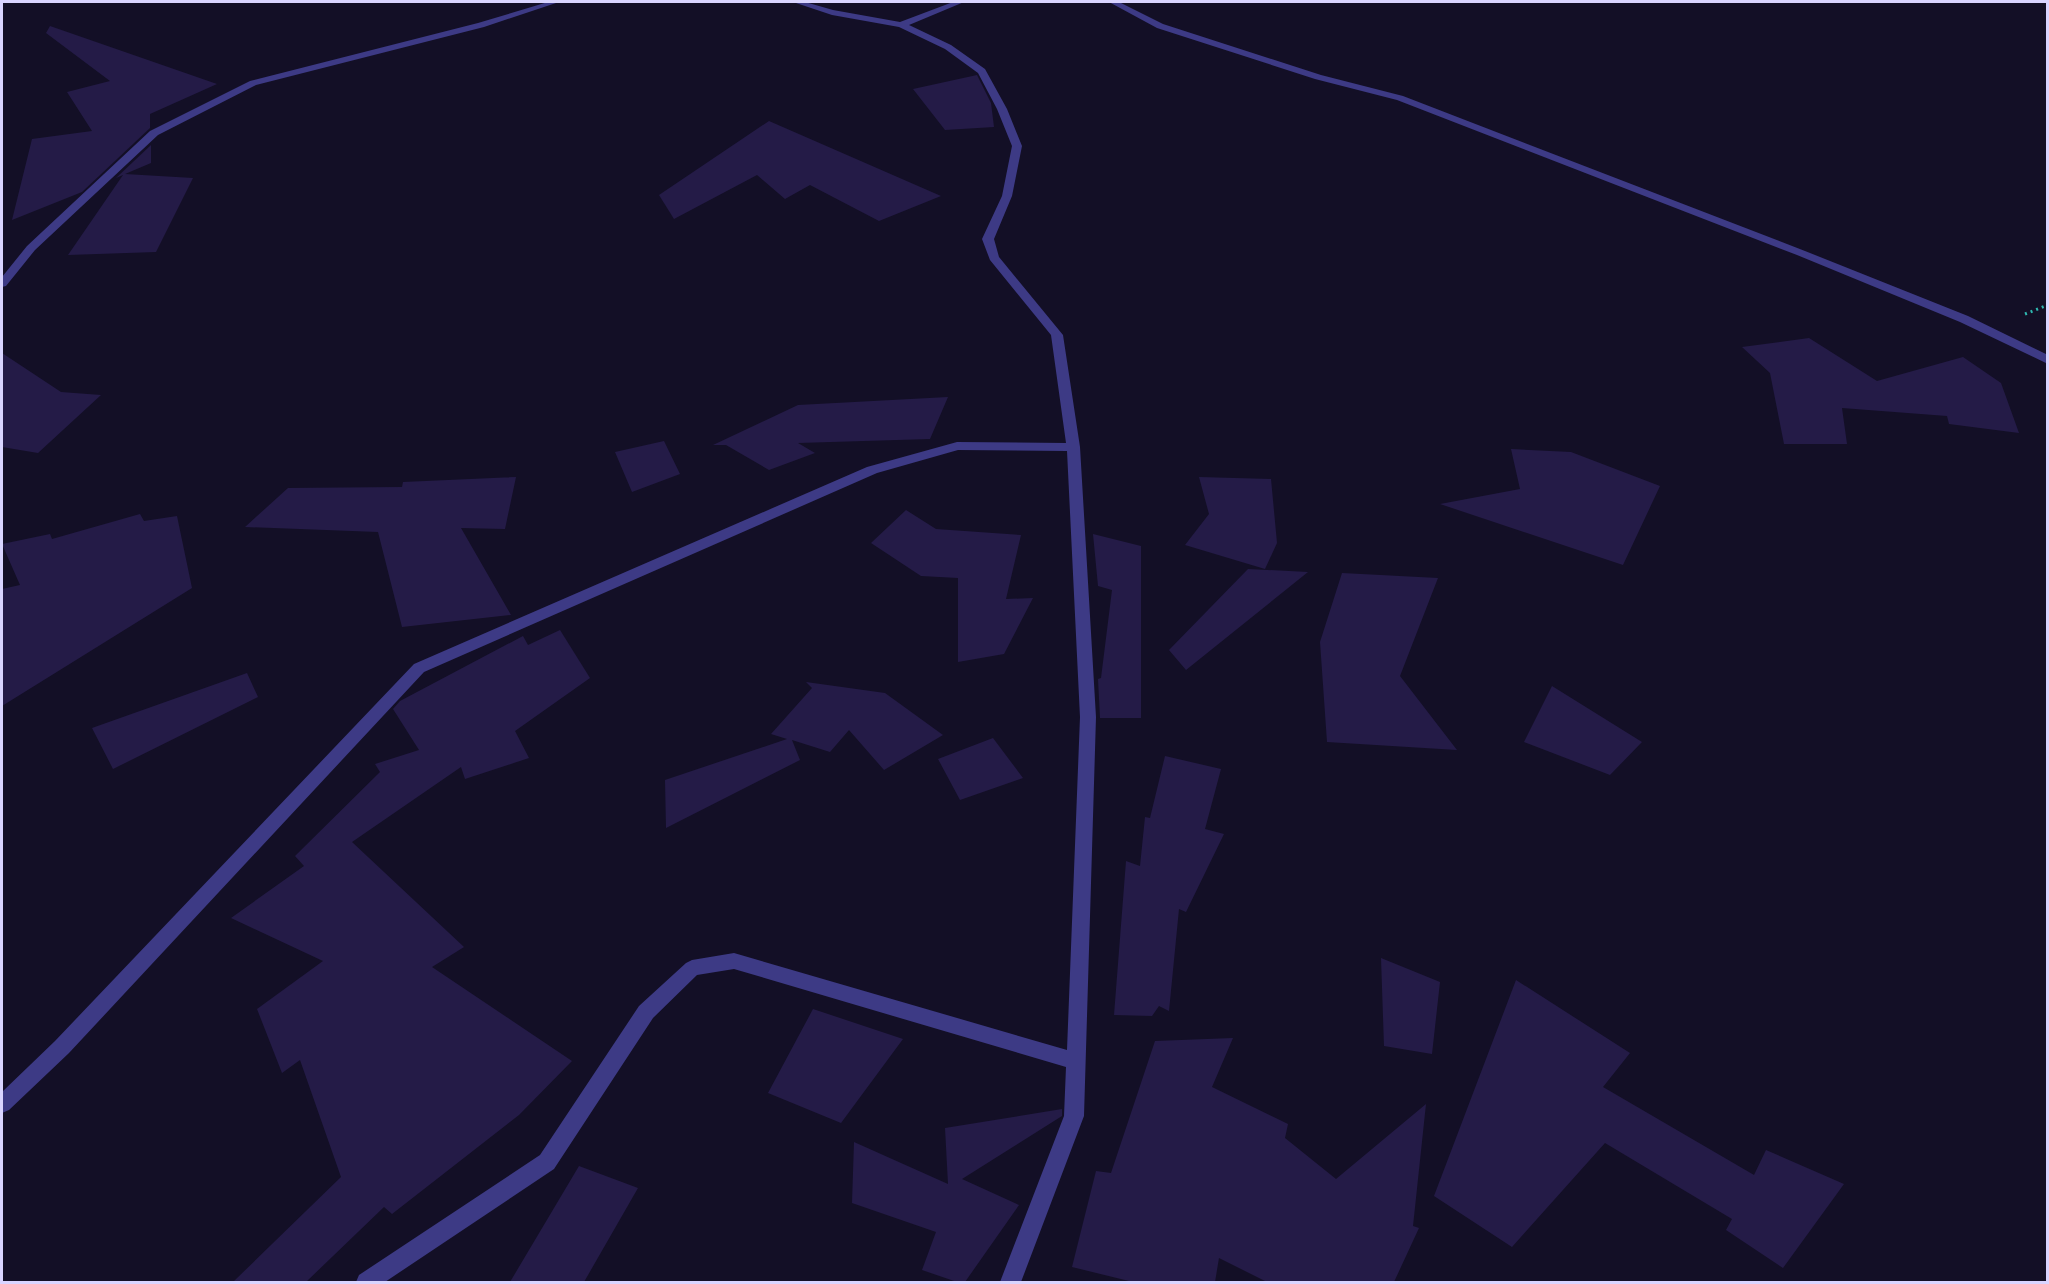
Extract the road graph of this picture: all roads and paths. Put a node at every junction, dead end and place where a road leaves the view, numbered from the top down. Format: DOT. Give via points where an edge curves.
graph roads {
  1 [pos="555,2"];
  2 [pos="797,2"];
  3 [pos="960,2"];
  4 [pos="1113,2"];
  5 [pos="901,25"];
  6 [pos="2,284"];
  7 [pos="2048,360"];
  8 [pos="1073,447"];
  9 [pos="1076,1061"];
  10 [pos="2,1104"];
  11 [pos="367,1282"];
  12 [pos="1011,1282"];
  1 -- 6 [label="street" via="481,25 253,83 154,133 31,248"];
  2 -- 5 [label="street"];
  3 -- 5 [label="street"];
  4 -- 7 [label="street" via="1160,26 1318,77 1400,98 1801,253 1964,319"];
  5 -- 8 [label="street" via="948,47 982,70 1002,109 1017,146 1007,196 988,239 994,258 1057,335"];
  8 -- 9 [label="street" via="1088,717"];
  8 -- 10 [label="street" via="957,446 872,470 419,668 62,1047"];
  9 -- 11 [label="street" via="734,961 692,968 646,1012 547,1162"];
  9 -- 12 [label="street" via="1074,1116"];
}
